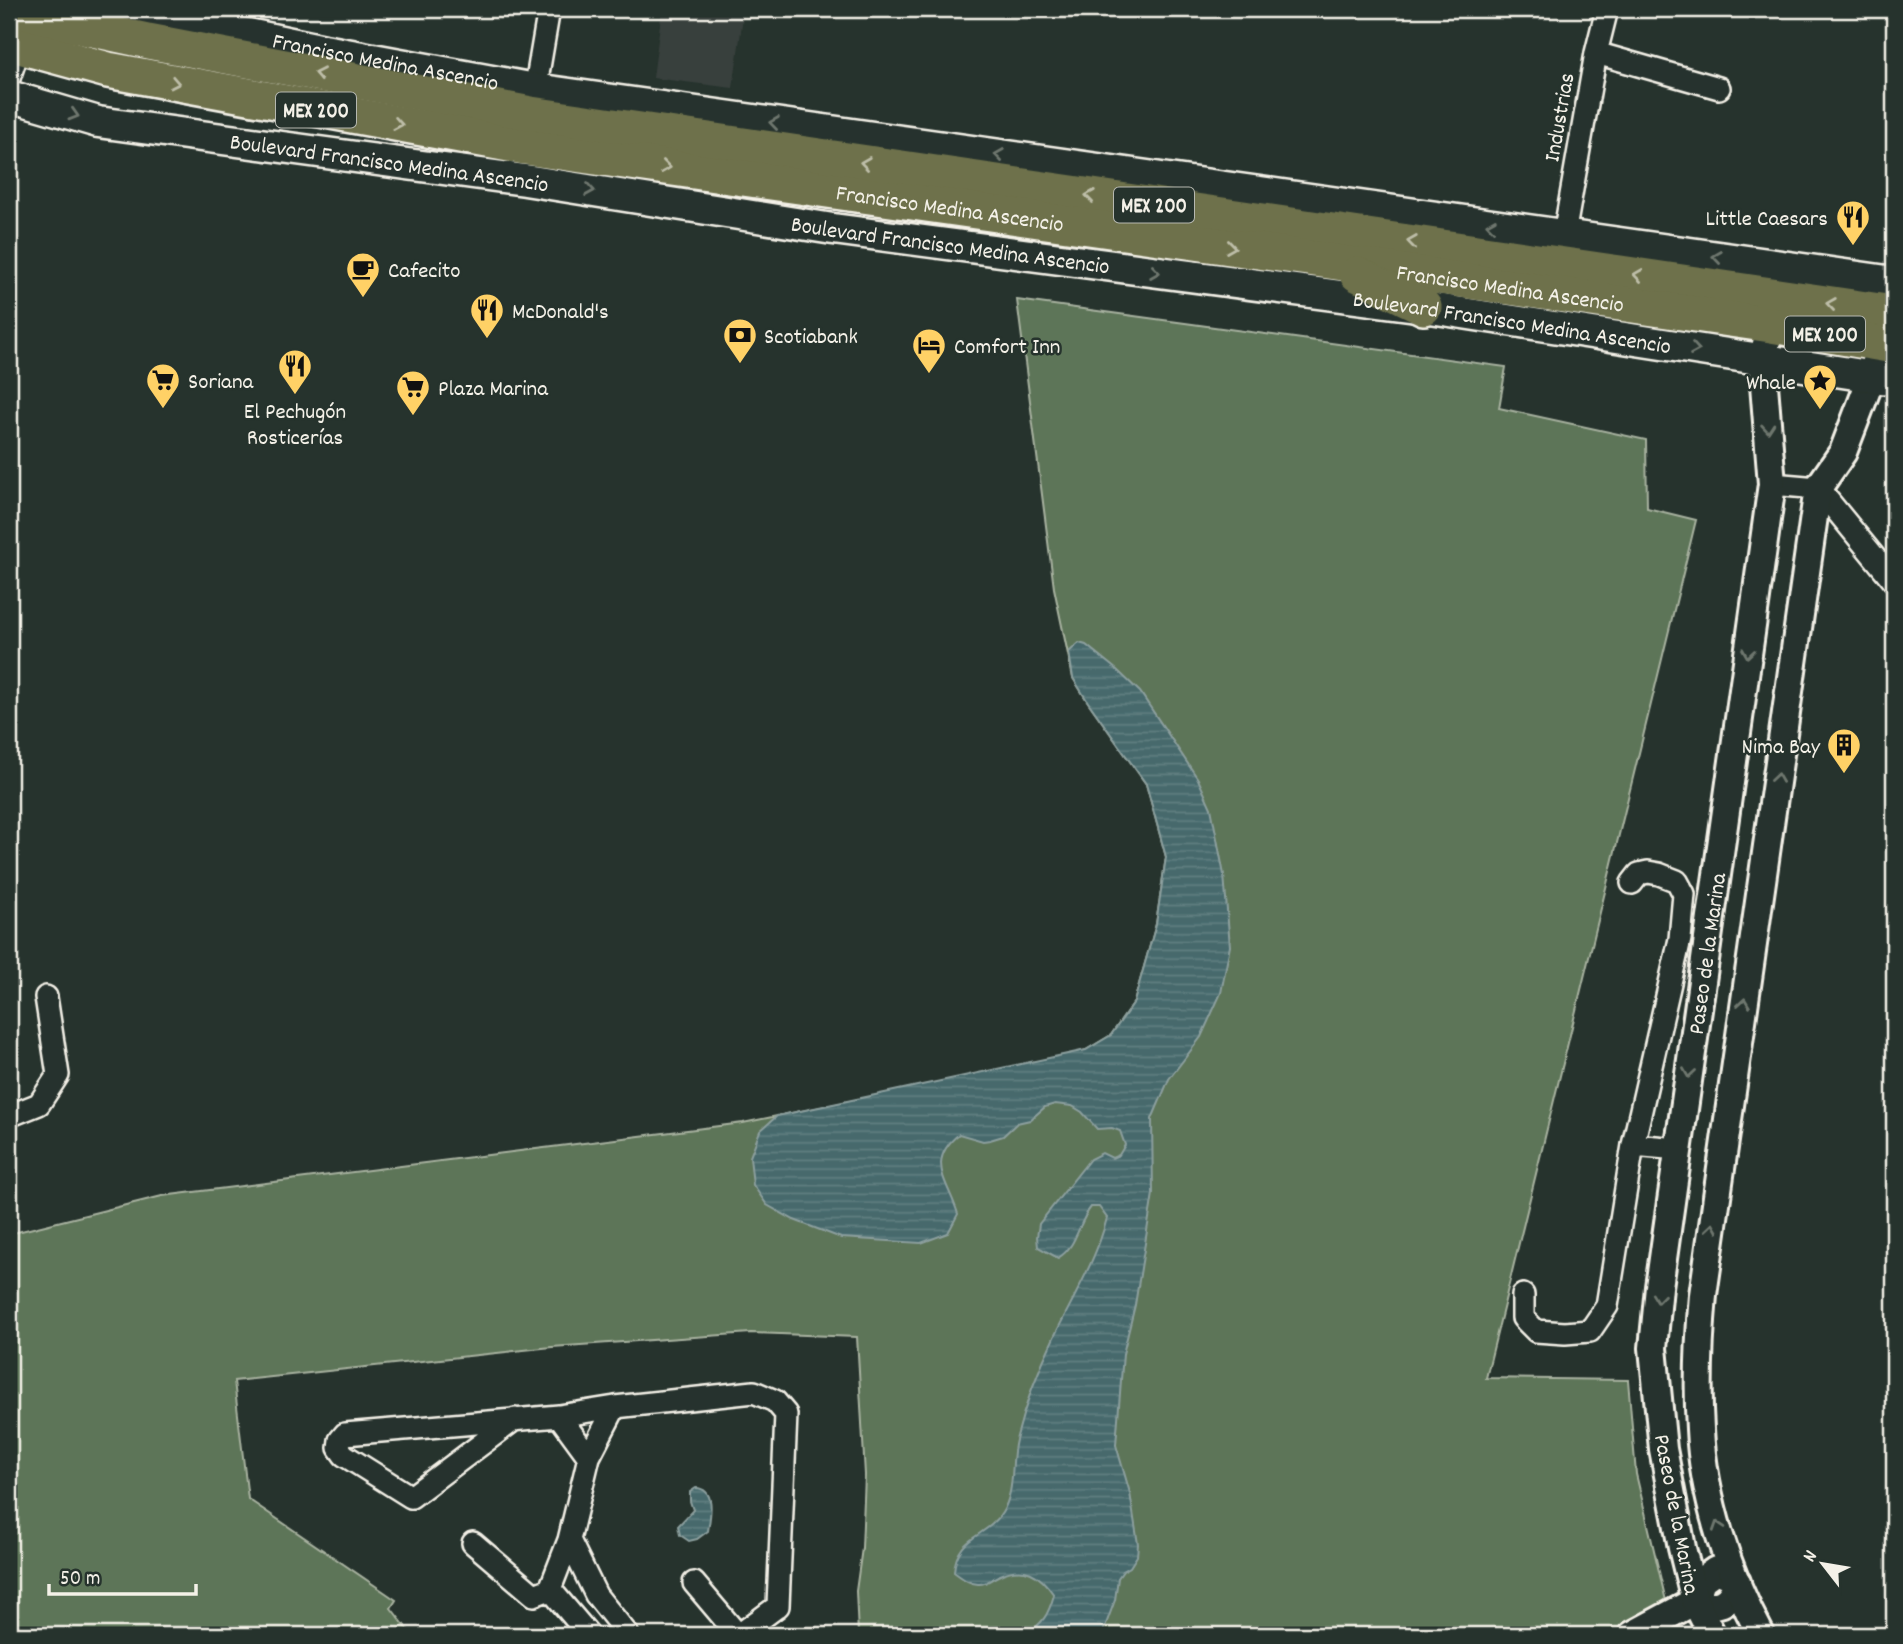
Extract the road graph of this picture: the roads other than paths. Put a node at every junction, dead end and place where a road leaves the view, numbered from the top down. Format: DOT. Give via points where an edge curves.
graph roads {
  1 [pos="129,9"];
  2 [pos="550,9"];
  3 [pos="1607,9"];
  4 [pos="19,34"];
  5 [pos="1596,53"];
  6 [pos="1719,88"];
  7 [pos="9,96"];
  8 [pos="530,117"];
  9 [pos="1564,235"];
  10 [pos="1329,261"];
  11 [pos="1778,296"];
  12 [pos="1424,307"];
  13 [pos="1888,329"];
  14 [pos="1762,360"];
  15 [pos="1772,484"];
  16 [pos="1818,488"];
  17 [pos="1894,581"];
  18 [pos="1632,883"];
  19 [pos="46,997"];
  20 [pos="9,1116"];
  21 [pos="1726,1136"];
  22 [pos="1680,1140"];
  23 [pos="1633,1145"];
  24 [pos="1675,1178"];
  25 [pos="1719,1181"];
  26 [pos="1523,1295"];
  27 [pos="615,1407"];
  28 [pos="559,1416"];
  29 [pos="516,1419"];
  30 [pos="589,1457"];
  31 [pos="569,1540"];
  32 [pos="473,1543"];
  33 [pos="1737,1582"];
  34 [pos="694,1583"];
  35 [pos="550,1589"];
  36 [pos="596,1595"];
  37 [pos="1695,1601"];
  38 [pos="569,1612"];
  39 [pos="589,1635"];
  40 [pos="628,1635"];
  41 [pos="739,1635"];
  42 [pos="1632,1635"];
  43 [pos="1712,1635"];
  44 [pos="1761,1635"];
  8 -- 1 [label="main road, Francisco Medina Ascencio, one-way" via="324,50"];
  2 -- 8 [label="street"];
  3 -- 5 [label="street, Industrias"];
  4 -- 8 [label="highway, Francisco Medina Ascencio / MEX 200" via="108,70"];
  5 -- 6 [label="street"];
  5 -- 9 [label="street, Industrias"];
  7 -- 12 [label="main road, Boulevard Francisco Medina Ascencio, one-way" via="98,122 525,180 833,229"];
  9 -- 8 [label="main road, Francisco Medina Ascencio, one-way"];
  8 -- 10 [label="highway, Francisco Medina Ascencio / MEX 200, one-way"];
  11 -- 8 [label="highway, Francisco Medina Ascencio / MEX 200, one-way"];
  11 -- 9 [label="main road, Francisco Medina Ascencio, one-way"];
  10 -- 11 [label="highway, Francisco Medina Ascencio / MEX 200"];
  10 -- 12 [label="highway"];
  11 -- 13 [label="highway, Francisco Medina Ascencio / MEX 200"];
  13 -- 11 [label="main road, Francisco Medina Ascencio, one-way"];
  11 -- 14 [label="street, Paseo de la Marina"];
  12 -- 14 [label="main road, Boulevard Francisco Medina Ascencio, one-way"];
  13 -- 14 [label="main road, Boulevard Francisco Medina Ascencio"];
  13 -- 16 [label="street, Paseo de la Marina" via="1843,452"];
  14 -- 15 [label="street, Paseo de la Marina, one-way"];
  15 -- 16 [label="street"];
  15 -- 22 [label="street, Paseo de la Marina, one-way"];
  16 -- 17 [label="street"];
  21 -- 16 [label="street, Paseo de la Marina, one-way"];
  18 -- 23 [label="street" via="1639,874 1659,874 1676,881 1684,894 1680,939"];
  19 -- 20 [label="street" via="58,1075 39,1104"];
  21 -- 22 [label="street"];
  21 -- 25 [label="street, Paseo de la Marina"];
  22 -- 23 [label="street"];
  22 -- 24 [label="street, Paseo de la Marina"];
  23 -- 26 [label="street" via="1607,1306 1590,1331 1536,1331 1523,1318"];
  24 -- 25 [label="street"];
  24 -- 37 [label="street, Paseo de la Marina, one-way" via="1653,1348 1662,1448"];
  33 -- 25 [label="street, Paseo de la Marina, one-way" via="1710,1501 1700,1432 1698,1356"];
  27 -- 28 [label="street"];
  27 -- 30 [label="street"];
  27 -- 41 [label="street" via="754,1392 775,1401 786,1414 778,1606"];
  28 -- 29 [label="street"];
  28 -- 30 [label="street"];
  29 -- 29 [label="street" via="411,1497 339,1448 345,1434"];
  30 -- 31 [label="street"];
  31 -- 35 [label="street"];
  31 -- 36 [label="street"];
  32 -- 35 [label="street" via="534,1595"];
  33 -- 37 [label="street" via="1716,1570 1702,1580"];
  33 -- 44 [label="street, Paseo de la Marina"];
  34 -- 41 [label="street"];
  35 -- 38 [label="street"];
  36 -- 38 [label="street"];
  36 -- 40 [label="street"];
  37 -- 42 [label="street"];
  37 -- 43 [label="street, Paseo de la Marina"];
  38 -- 39 [label="street"];
}
